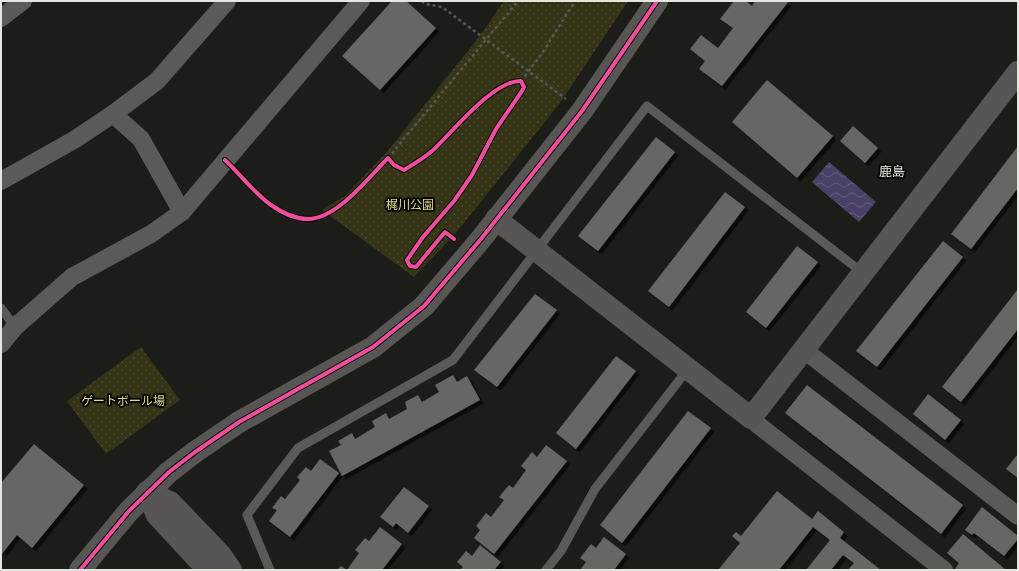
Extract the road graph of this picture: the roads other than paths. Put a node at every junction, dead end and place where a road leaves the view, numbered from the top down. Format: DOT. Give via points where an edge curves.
graph roads {
  1 [pos="227,1"];
  2 [pos="361,1"];
  3 [pos="657,1"];
  4 [pos="1018,72"];
  5 [pos="114,114"];
  6 [pos="1,181"];
  7 [pos="182,212"];
  8 [pos="496,219"];
  9 [pos="536,250"];
  10 [pos="863,274"];
  11 [pos="1,308"];
  12 [pos="15,328"];
  13 [pos="1,344"];
  14 [pos="804,350"];
  15 [pos="688,369"];
  16 [pos="751,418"];
  17 [pos="147,492"];
  18 [pos="1018,516"];
  19 [pos="80,570"];
  20 [pos="208,570"];
  21 [pos="231,570"];
  22 [pos="270,570"];
  23 [pos="546,570"];
  24 [pos="944,570"];
  1 -- 5 [label="street" via="157,81"];
  2 -- 7 [label="street"];
  3 -- 8 [label="street" via="582,111"];
  4 -- 10 [label="street"];
  5 -- 6 [label="street"];
  5 -- 7 [label="street" via="141,139"];
  7 -- 12 [label="street" via="151,234 72,278"];
  8 -- 9 [label="street"];
  8 -- 17 [label="street" via="424,306 400,326 345,364 215,437"];
  9 -- 10 [label="lane" via="647,106"];
  9 -- 15 [label="street"];
  9 -- 22 [label="lane" via="453,360 298,448 247,515"];
  10 -- 14 [label="street"];
  11 -- 12 [label="lane"];
  12 -- 13 [label="street"];
  14 -- 16 [label="street"];
  14 -- 18 [label="street"];
  15 -- 16 [label="street"];
  15 -- 23 [label="lane" via="595,489 561,551"];
  16 -- 24 [label="street"];
  17 -- 19 [label="street"];
  17 -- 20 [label="street" via="157,515"];
  17 -- 21 [label="street" via="170,502 220,554"];
}
